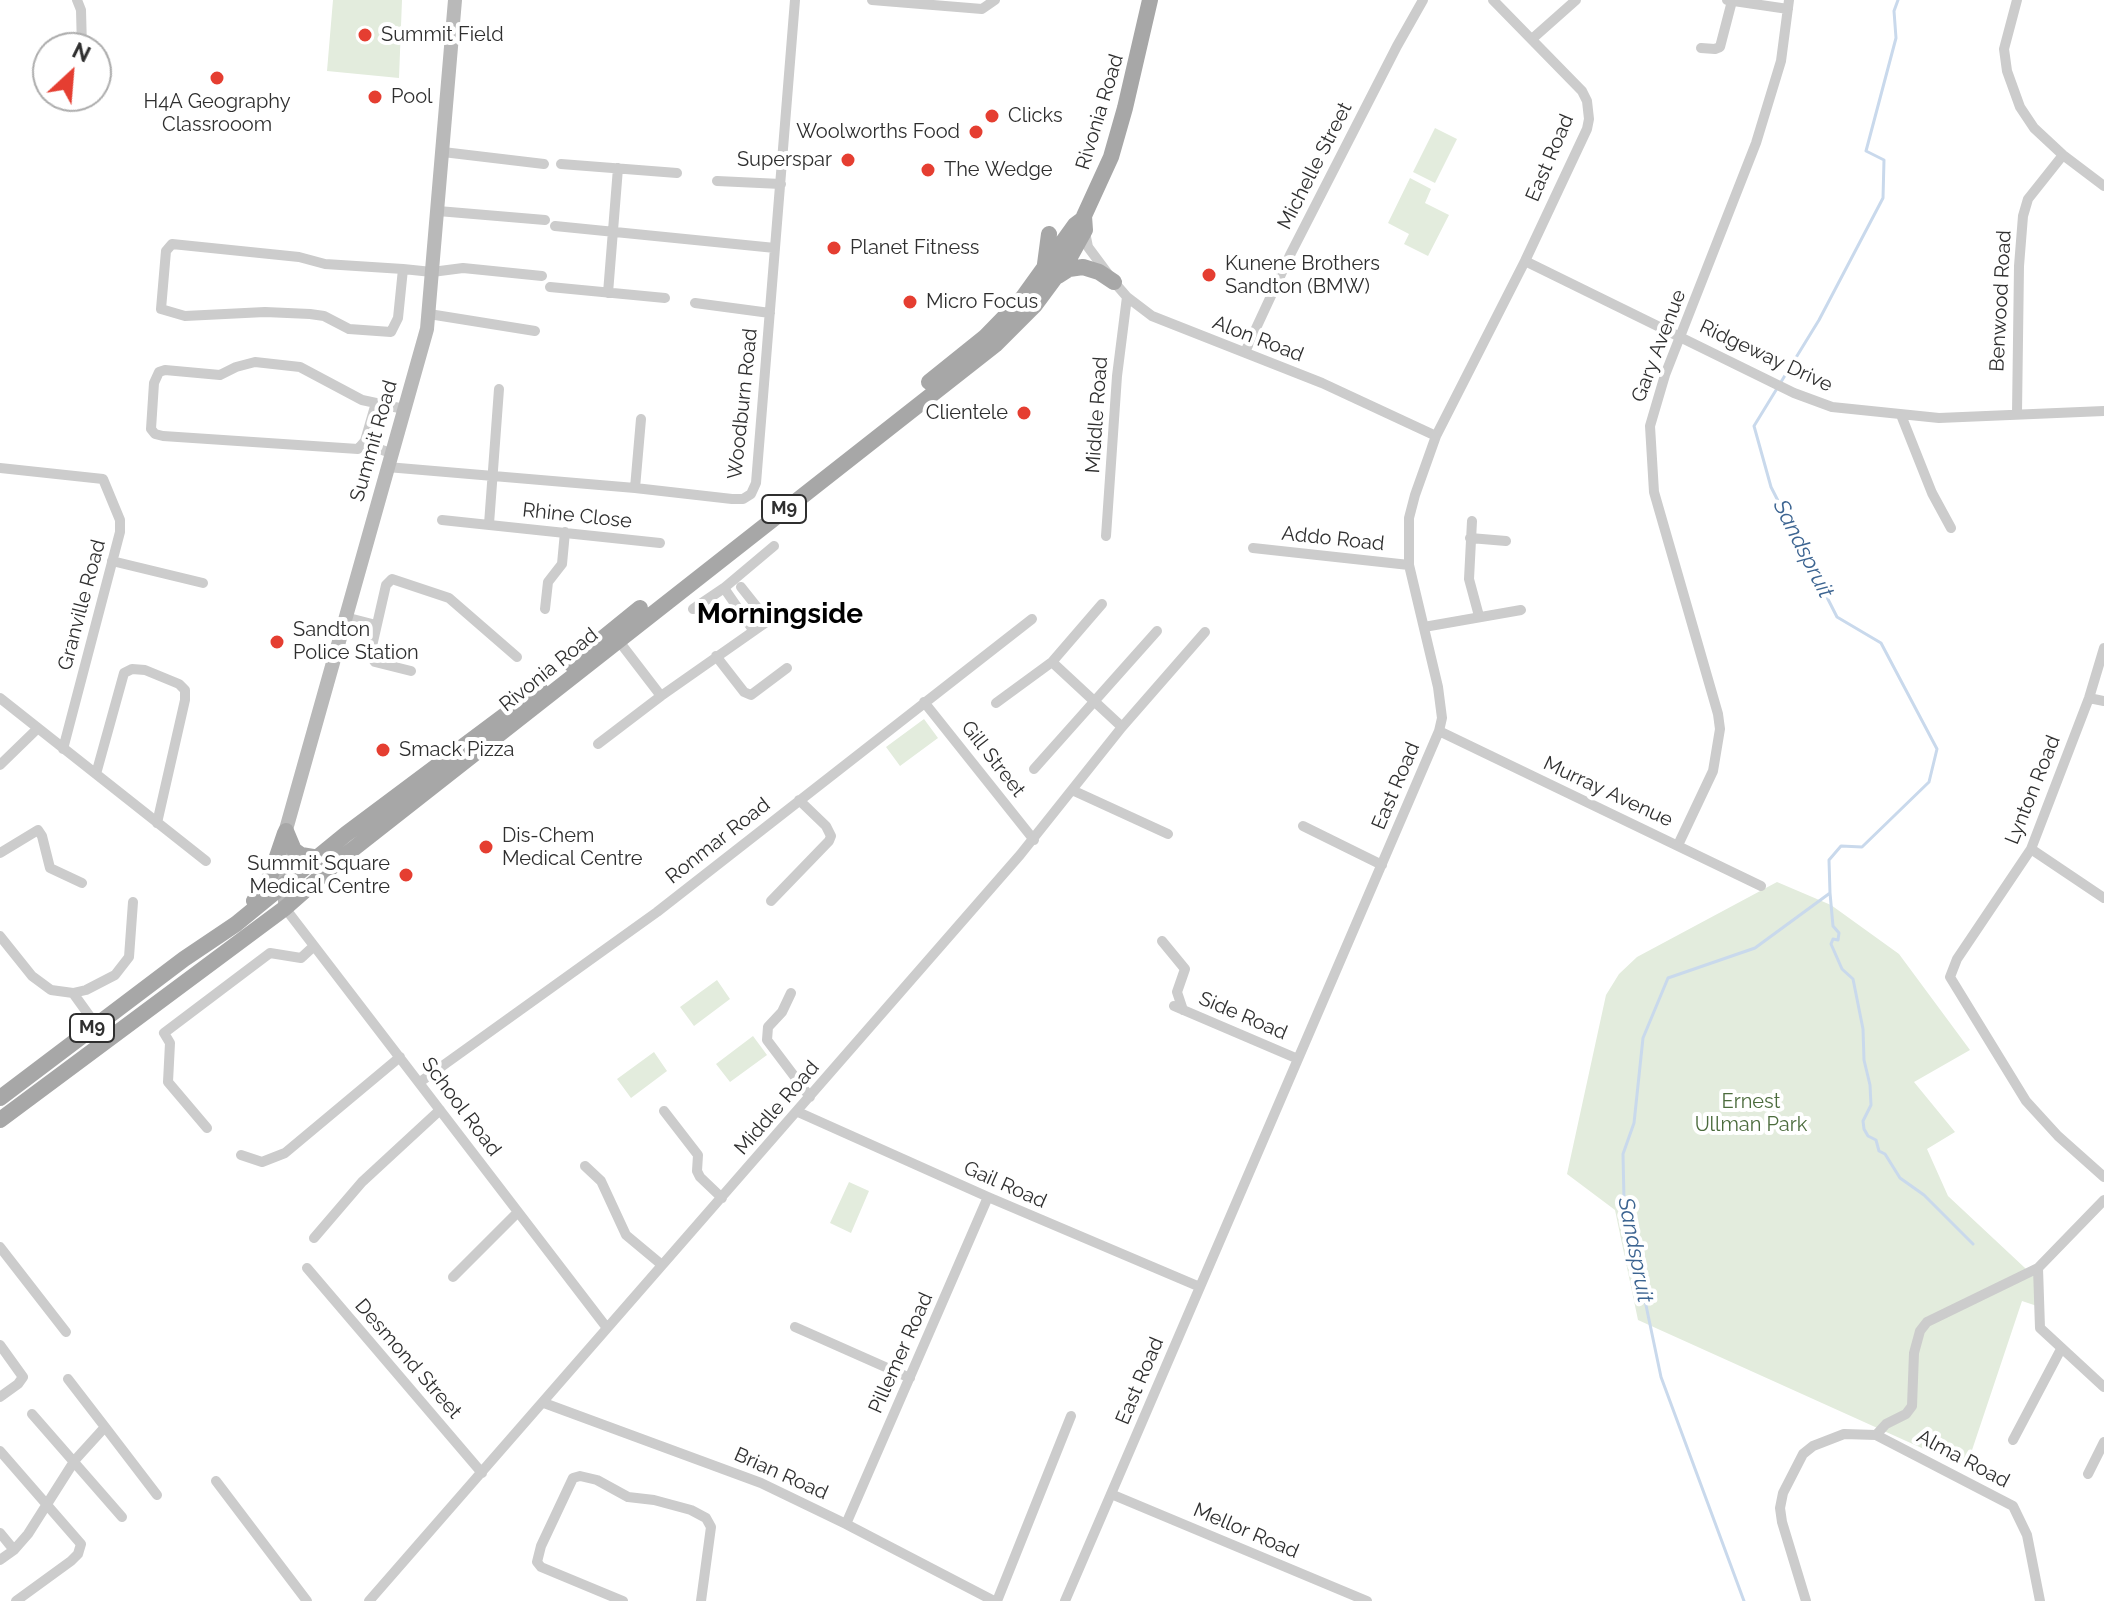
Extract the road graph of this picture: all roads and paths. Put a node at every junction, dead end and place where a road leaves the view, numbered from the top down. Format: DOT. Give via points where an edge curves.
graph roads {
  1 [pos="77,0"];
  2 [pos="455,0"];
  3 [pos="795,0"];
  4 [pos="872,0"];
  5 [pos="995,0"];
  6 [pos="1423,0"];
  7 [pos="1493,0"];
  8 [pos="1576,0"];
  9 [pos="2017,0"];
  10 [pos="1728,1"];
  11 [pos="1789,4"];
  12 [pos="1148,5"];
  13 [pos="82,32"];
  14 [pos="1532,39"];
  15 [pos="1701,48"];
  16 [pos="443,152"];
  17 [pos="2063,155"];
  18 [pos="544,164"];
  19 [pos="561,164"];
  20 [pos="618,168"];
  21 [pos="677,173"];
  22 [pos="717,181"];
  23 [pos="781,184"];
  24 [pos="2104,186"];
  25 [pos="438,211"];
  26 [pos="612,232"];
  27 [pos="1049,234"];
  28 [pos="1079,234"];
  29 [pos="775,248"];
  30 [pos="1525,261"];
  31 [pos="403,269"];
  32 [pos="432,272"];
  33 [pos="542,276"];
  34 [pos="1048,276"];
  35 [pos="1114,282"];
  36 [pos="550,287"];
  37 [pos="608,293"];
  38 [pos="1127,297"];
  39 [pos="665,298"];
  40 [pos="695,303"];
  41 [pos="770,313"];
  42 [pos="429,314"];
  43 [pos="535,331"];
  44 [pos="1681,335"];
  45 [pos="1245,352"];
  46 [pos="499,389"];
  47 [pos="376,403"];
  48 [pos="404,409"];
  49 [pos="2104,411"];
  50 [pos="2017,413"];
  51 [pos="1901,415"];
  52 [pos="641,419"];
  53 [pos="1436,436"];
  54 [pos="364,444"];
  55 [pos="389,460"];
  56 [pos="0,468"];
  57 [pos="493,475"];
  58 [pos="635,488"];
  59 [pos="442,520"];
  60 [pos="1472,521"];
  61 [pos="489,524"];
  62 [pos="1951,528"];
  63 [pos="565,532"];
  64 [pos="1106,536"];
  65 [pos="1470,538"];
  66 [pos="1506,541"];
  67 [pos="660,543"];
  68 [pos="774,546"];
  69 [pos="1253,548"];
  70 [pos="112,561"];
  71 [pos="1409,565"];
  72 [pos="203,583"];
  73 [pos="741,587"];
  74 [pos="724,588"];
  75 [pos="1102,604"];
  76 [pos="545,609"];
  77 [pos="693,609"];
  78 [pos="1521,610"];
  79 [pos="793,612"];
  80 [pos="1479,616"];
  81 [pos="345,617"];
  82 [pos="1032,619"];
  83 [pos="768,621"];
  84 [pos="376,625"];
  85 [pos="1424,627"];
  86 [pos="753,630"];
  87 [pos="1157,631"];
  88 [pos="1205,632"];
  89 [pos="614,636"];
  90 [pos="2104,648"];
  91 [pos="716,656"];
  92 [pos="517,657"];
  93 [pos="1052,662"];
  94 [pos="787,668"];
  95 [pos="411,671"];
  96 [pos="661,696"];
  97 [pos="0,698"];
  98 [pos="2089,698"];
  99 [pos="2104,701"];
  100 [pos="924,702"];
  101 [pos="1095,702"];
  102 [pos="996,703"];
  103 [pos="1122,727"];
  104 [pos="37,729"];
  105 [pos="1439,731"];
  106 [pos="598,744"];
  107 [pos="63,749"];
  108 [pos="451,756"];
  109 [pos="473,756"];
  110 [pos="0,765"];
  111 [pos="1034,769"];
  112 [pos="96,774"];
  113 [pos="1072,790"];
  114 [pos="799,800"];
  115 [pos="157,823"];
  116 [pos="1303,826"];
  117 [pos="285,832"];
  118 [pos="1168,834"];
  119 [pos="1034,840"];
  120 [pos="1678,845"];
  121 [pos="2031,849"];
  122 [pos="0,853"];
  123 [pos="319,858"];
  124 [pos="206,861"];
  125 [pos="1382,865"];
  126 [pos="82,883"];
  127 [pos="285,884"];
  128 [pos="1761,886"];
  129 [pos="2104,898"];
  130 [pos="771,901"];
  131 [pos="133,902"];
  132 [pos="285,908"];
  133 [pos="236,924"];
  134 [pos="0,936"];
  135 [pos="1162,941"];
  136 [pos="314,946"];
  137 [pos="73,993"];
  138 [pos="791,993"];
  139 [pos="96,1025"];
  140 [pos="400,1057"];
  141 [pos="1298,1059"];
  142 [pos="420,1082"];
  143 [pos="810,1097"];
  144 [pos="0,1098"];
  145 [pos="440,1110"];
  146 [pos="664,1111"];
  147 [pos="798,1112"];
  148 [pos="0,1120"];
  149 [pos="207,1128"];
  150 [pos="241,1155"];
  151 [pos="585,1166"];
  152 [pos="2104,1177"];
  153 [pos="988,1197"];
  154 [pos="722,1198"];
  155 [pos="2104,1200"];
  156 [pos="518,1212"];
  157 [pos="314,1238"];
  158 [pos="0,1247"];
  159 [pos="662,1265"];
  160 [pos="307,1268"];
  161 [pos="2038,1268"];
  162 [pos="453,1277"];
  163 [pos="1200,1287"];
  164 [pos="795,1327"];
  165 [pos="607,1328"];
  166 [pos="66,1332"];
  167 [pos="0,1345"];
  168 [pos="2061,1349"];
  169 [pos="910,1378"];
  170 [pos="68,1379"];
  171 [pos="2104,1387"];
  172 [pos="0,1397"];
  173 [pos="544,1403"];
  174 [pos="32,1414"];
  175 [pos="1071,1416"];
  176 [pos="105,1427"];
  177 [pos="1876,1435"];
  178 [pos="2013,1440"];
  179 [pos="2104,1442"];
  180 [pos="0,1451"];
  181 [pos="75,1460"];
  182 [pos="482,1473"];
  183 [pos="2088,1474"];
  184 [pos="216,1481"];
  185 [pos="1111,1494"];
  186 [pos="157,1495"];
  187 [pos="46,1505"];
  188 [pos="122,1517"];
  189 [pos="846,1524"];
  190 [pos="0,1533"];
  191 [pos="14,1550"];
  192 [pos="0,1560"];
  193 [pos="704,1600"];
  194 [pos="16,1601"];
  195 [pos="307,1601"];
  196 [pos="369,1601"];
  197 [pos="623,1601"];
  198 [pos="996,1601"];
  199 [pos="1065,1601"];
  200 [pos="1367,1601"];
  201 [pos="1806,1601"];
  202 [pos="2040,1601"];
  1 -- 13 [label="street"];
  2 -- 16 [label="main road, Summit Road"];
  3 -- 23 [label="street, Woodburn Road"];
  4 -- 5 [label="street" via="982,9"];
  6 -- 45 [label="street, Michelle Street"];
  7 -- 14 [label="street, East Road"];
  8 -- 14 [label="street"];
  9 -- 17 [label="street" via="2006,40 2007,71 2026,118"];
  10 -- 11 [label="street"];
  10 -- 15 [label="street" via="1720,47"];
  11 -- 44 [label="street, Gary Avenue" via="1781,61 1756,143"];
  12 -- 28 [label="main road, Rivonia Road / M9" via="1111,157"];
  14 -- 30 [label="street, East Road" via="1582,91 1589,119"];
  16 -- 18 [label="street"];
  16 -- 25 [label="main road, Summit Road"];
  17 -- 24 [label="street"];
  17 -- 50 [label="street, Benwood Road" via="2028,199 2023,216"];
  19 -- 20 [label="street"];
  20 -- 21 [label="street"];
  20 -- 26 [label="street"];
  22 -- 23 [label="street"];
  23 -- 29 [label="street, Woodburn Road"];
  25 -- 26 [label="street"];
  25 -- 32 [label="main road, Summit Road"];
  26 -- 29 [label="street"];
  26 -- 37 [label="street"];
  27 -- 34 [label="main road"];
  28 -- 34 [label="main road, Rivonia Road / M9"];
  28 -- 35 [label="street, Alon Road"];
  29 -- 41 [label="street, Woodburn Road"];
  30 -- 44 [label="street, Ridgeway Drive"];
  30 -- 53 [label="street, East Road"];
  31 -- 31 [label="street" via="172,244 166,251 161,309 185,316 310,314 349,329 391,332 398,318"];
  31 -- 32 [label="street"];
  32 -- 33 [label="street" via="463,268"];
  32 -- 42 [label="main road, Summit Road"];
  34 -- 35 [label="main road" via="1083,267"];
  34 -- 89 [label="main road, Rivonia Road / M9" via="985,337"];
  35 -- 38 [label="street, Alon Road"];
  36 -- 37 [label="street"];
  37 -- 39 [label="street"];
  38 -- 45 [label="street, Alon Road" via="1161,321"];
  38 -- 64 [label="street, Middle Road"];
  40 -- 41 [label="street"];
  41 -- 58 [label="street, Woodburn Road" via="751,494 732,499"];
  42 -- 43 [label="street"];
  42 -- 48 [label="main road, Summit Road"];
  44 -- 51 [label="street, Ridgeway Drive" via="1832,407"];
  44 -- 120 [label="street, Gary Avenue" via="1650,426 1654,492 1718,714 1720,738 1709,781"];
  45 -- 53 [label="street, Alon Road"];
  46 -- 57 [label="street"];
  47 -- 48 [label="street"];
  47 -- 54 [label="street"];
  47 -- 54 [label="street" via="293,365 255,362 220,375 161,370 155,379 151,425 157,436 352,449"];
  48 -- 55 [label="main road, Summit Road"];
  49 -- 50 [label="street, Ridgeway Drive"];
  50 -- 51 [label="street, Ridgeway Drive"];
  51 -- 62 [label="street"];
  52 -- 58 [label="street"];
  53 -- 71 [label="street, East Road" via="1409,518"];
  54 -- 55 [label="street, Woodburn Road"];
  55 -- 57 [label="street, Woodburn Road"];
  55 -- 81 [label="main road, Summit Road"];
  56 -- 70 [label="street, Granville Road" via="105,480 121,525"];
  57 -- 58 [label="street, Woodburn Road"];
  57 -- 61 [label="street"];
  59 -- 61 [label="street, Rhine Close"];
  60 -- 65 [label="street"];
  61 -- 63 [label="street, Rhine Close"];
  63 -- 67 [label="street, Rhine Close"];
  63 -- 76 [label="street" via="562,564 549,579"];
  65 -- 66 [label="street"];
  65 -- 80 [label="street" via="1469,579"];
  68 -- 74 [label="street"];
  69 -- 71 [label="street, Addo Road"];
  70 -- 72 [label="street"];
  70 -- 107 [label="street, Granville Road"];
  71 -- 85 [label="street, East Road"];
  73 -- 83 [label="street"];
  74 -- 77 [label="street"];
  74 -- 86 [label="street"];
  75 -- 93 [label="street"];
  78 -- 80 [label="street"];
  79 -- 83 [label="street"];
  80 -- 85 [label="street"];
  81 -- 84 [label="street"];
  81 -- 117 [label="main road, Summit Road"];
  82 -- 100 [label="street, Ronmar Road"];
  83 -- 86 [label="street"];
  84 -- 92 [label="street" via="387,582 395,579 449,598"];
  84 -- 95 [label="street" via="371,659"];
  85 -- 105 [label="street, East Road" via="1438,687"];
  86 -- 91 [label="street"];
  87 -- 101 [label="street"];
  88 -- 103 [label="street, Middle Road"];
  89 -- 96 [label="street"];
  89 -- 108 [label="main road, Rivonia Road / M9"];
  89 -- 109 [label="main road, Rivonia Road / M9"];
  90 -- 98 [label="street, Lynton Road"];
  91 -- 94 [label="street" via="751,695"];
  91 -- 96 [label="street"];
  93 -- 101 [label="street"];
  93 -- 102 [label="street"];
  96 -- 106 [label="street"];
  97 -- 104 [label="street"];
  98 -- 99 [label="street"];
  98 -- 121 [label="street, Lynton Road"];
  100 -- 114 [label="street, Ronmar Road"];
  100 -- 119 [label="street, Gill Street"];
  101 -- 103 [label="street"];
  101 -- 111 [label="street"];
  103 -- 113 [label="street, Middle Road"];
  104 -- 107 [label="street"];
  104 -- 110 [label="street"];
  105 -- 120 [label="street, Murray Avenue"];
  105 -- 125 [label="street, East Road"];
  107 -- 112 [label="street"];
  108 -- 109 [label="main road"];
  108 -- 123 [label="main road, Rivonia Road / M9"];
  109 -- 132 [label="main road, Rivonia Road / M9"];
  112 -- 115 [label="street"];
  112 -- 115 [label="street" via="124,673 145,670 179,684 185,700"];
  113 -- 118 [label="street"];
  113 -- 119 [label="street, Middle Road"];
  114 -- 130 [label="street" via="831,836"];
  114 -- 142 [label="street, Ronmar Road" via="657,912"];
  115 -- 124 [label="street"];
  116 -- 125 [label="street"];
  117 -- 123 [label="main road" via="294,850"];
  117 -- 127 [label="main road, Summit Road"];
  117 -- 133 [label="main road" via="267,884"];
  119 -- 143 [label="street, Middle Road"];
  120 -- 128 [label="street, Murray Avenue"];
  121 -- 129 [label="street"];
  121 -- 152 [label="street, Lynton Road" via="1950,977 2026,1101"];
  122 -- 126 [label="street" via="38,830 50,868"];
  123 -- 127 [label="main road, Rivonia Road / M9"];
  125 -- 141 [label="street, East Road"];
  127 -- 132 [label="main road, Summit Road"];
  127 -- 133 [label="main road, Rivonia Road / M9"];
  131 -- 137 [label="street" via="129,957 122,968 102,983"];
  132 -- 136 [label="street, School Road"];
  132 -- 148 [label="main road, Rivonia Road / M9"];
  133 -- 139 [label="main road, Rivonia Road / M9"];
  134 -- 137 [label="street" via="41,984"];
  135 -- 141 [label="street, Side Road" via="1185,969 1177,992 1179,1008"];
  136 -- 140 [label="street, School Road"];
  136 -- 149 [label="street" via="301,958 270,953 164,1033 170,1043 168,1082"];
  137 -- 139 [label="street"];
  138 -- 143 [label="street" via="768,1027 767,1040"];
  139 -- 144 [label="main road, Rivonia Road / M9"];
  140 -- 142 [label="street, School Road"];
  140 -- 150 [label="street" via="285,1153 262,1162"];
  141 -- 163 [label="street, East Road"];
  142 -- 145 [label="street, School Road"];
  143 -- 147 [label="street, Middle Road"];
  145 -- 156 [label="street, School Road"];
  145 -- 157 [label="street" via="362,1182"];
  146 -- 154 [label="street" via="698,1155 700,1177"];
  147 -- 153 [label="street, Gail Road"];
  147 -- 154 [label="street, Middle Road"];
  151 -- 159 [label="street" via="601,1181 626,1235"];
  153 -- 163 [label="street, Gail Road"];
  153 -- 169 [label="street, Pillemer Road"];
  154 -- 159 [label="street, Middle Road"];
  155 -- 161 [label="street"];
  156 -- 162 [label="street"];
  156 -- 165 [label="street, School Road"];
  158 -- 166 [label="street"];
  159 -- 165 [label="street, Middle Road"];
  160 -- 182 [label="street, Desmond Street"];
  161 -- 168 [label="street" via="2040,1328"];
  161 -- 177 [label="street" via="1927,1322 1914,1353 1912,1406"];
  163 -- 185 [label="street, East Road"];
  164 -- 169 [label="street"];
  165 -- 173 [label="street, Middle Road"];
  167 -- 172 [label="street" via="23,1377"];
  168 -- 171 [label="street"];
  168 -- 178 [label="street"];
  169 -- 189 [label="street, Pillemer Road"];
  170 -- 176 [label="street"];
  173 -- 182 [label="street, Middle Road"];
  173 -- 189 [label="street, Brian Road" via="718,1465"];
  174 -- 181 [label="street"];
  175 -- 198 [label="street"];
  176 -- 181 [label="street"];
  176 -- 186 [label="street"];
  177 -- 201 [label="street" via="1844,1434 1813,1446 1803,1454 1783,1493 1780,1508"];
  177 -- 202 [label="street, Alma Road" via="2013,1506 2027,1535"];
  179 -- 183 [label="street"];
  180 -- 187 [label="street"];
  181 -- 187 [label="street"];
  181 -- 188 [label="street"];
  182 -- 196 [label="street, Middle Road"];
  184 -- 195 [label="street"];
  185 -- 199 [label="street, East Road"];
  185 -- 200 [label="street, Mellor Road"];
  187 -- 191 [label="street"];
  187 -- 194 [label="street" via="81,1549"];
  189 -- 198 [label="street, Brian Road"];
  190 -- 191 [label="street"];
  191 -- 192 [label="street"];
  193 -- 197 [label="street" via="711,1527 706,1518 628,1497 597,1480 573,1478 537,1562"];
}
